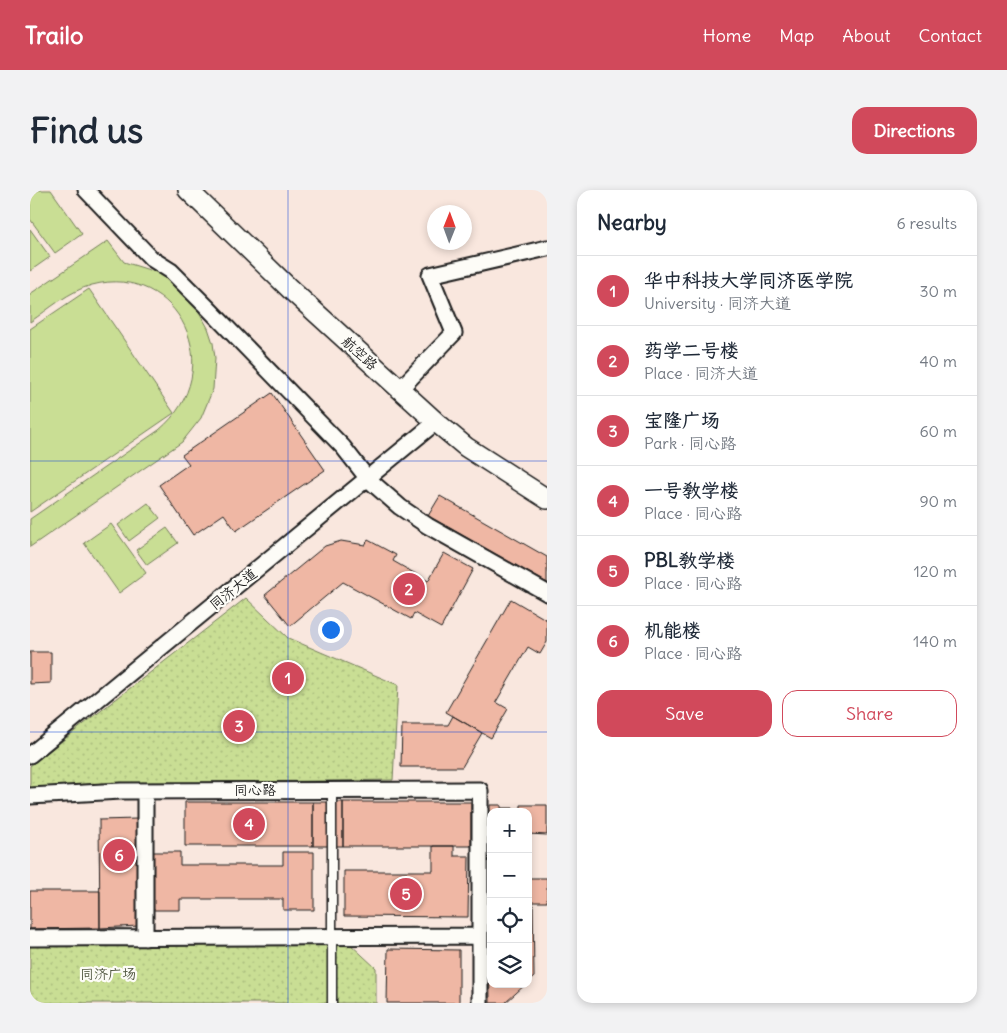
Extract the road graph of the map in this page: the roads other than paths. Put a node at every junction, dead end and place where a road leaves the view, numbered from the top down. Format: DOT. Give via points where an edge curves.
graph roads {
  1 [pos="86,190"];
  2 [pos="188,190"];
  3 [pos="547,248"];
  4 [pos="400,389"];
  5 [pos="436,422"];
  6 [pos="368,479"];
  7 [pos="547,499"];
  8 [pos="547,594"];
  9 [pos="30,755"];
  10 [pos="145,790"];
  11 [pos="332,790"];
  12 [pos="30,796"];
  13 [pos="480,936"];
  14 [pos="332,937"];
  15 [pos="30,938"];
  16 [pos="145,938"];
  17 [pos="332,1003"];
  18 [pos="480,1003"];
  1 -- 6 [label="street" via="146,252 208,307 343,447"];
  2 -- 4 [label="street, 航空路"];
  3 -- 4 [label="street" via="430,275 454,333"];
  4 -- 5 [label="street, 航空路"];
  5 -- 6 [label="street, 同济大道"];
  5 -- 7 [label="street, 航空路" via="466,447"];
  6 -- 8 [label="street" via="428,526"];
  6 -- 9 [label="street, 同济大道"];
  10 -- 11 [label="street, 同心路"];
  10 -- 12 [label="street, 同心路"];
  10 -- 16 [label="street"];
  11 -- 13 [label="street, 同心路" via="480,790"];
  11 -- 14 [label="lane"];
  13 -- 14 [label="street"];
  13 -- 18 [label="street"];
  14 -- 16 [label="street"];
  14 -- 17 [label="lane"];
  15 -- 16 [label="street"];
}
